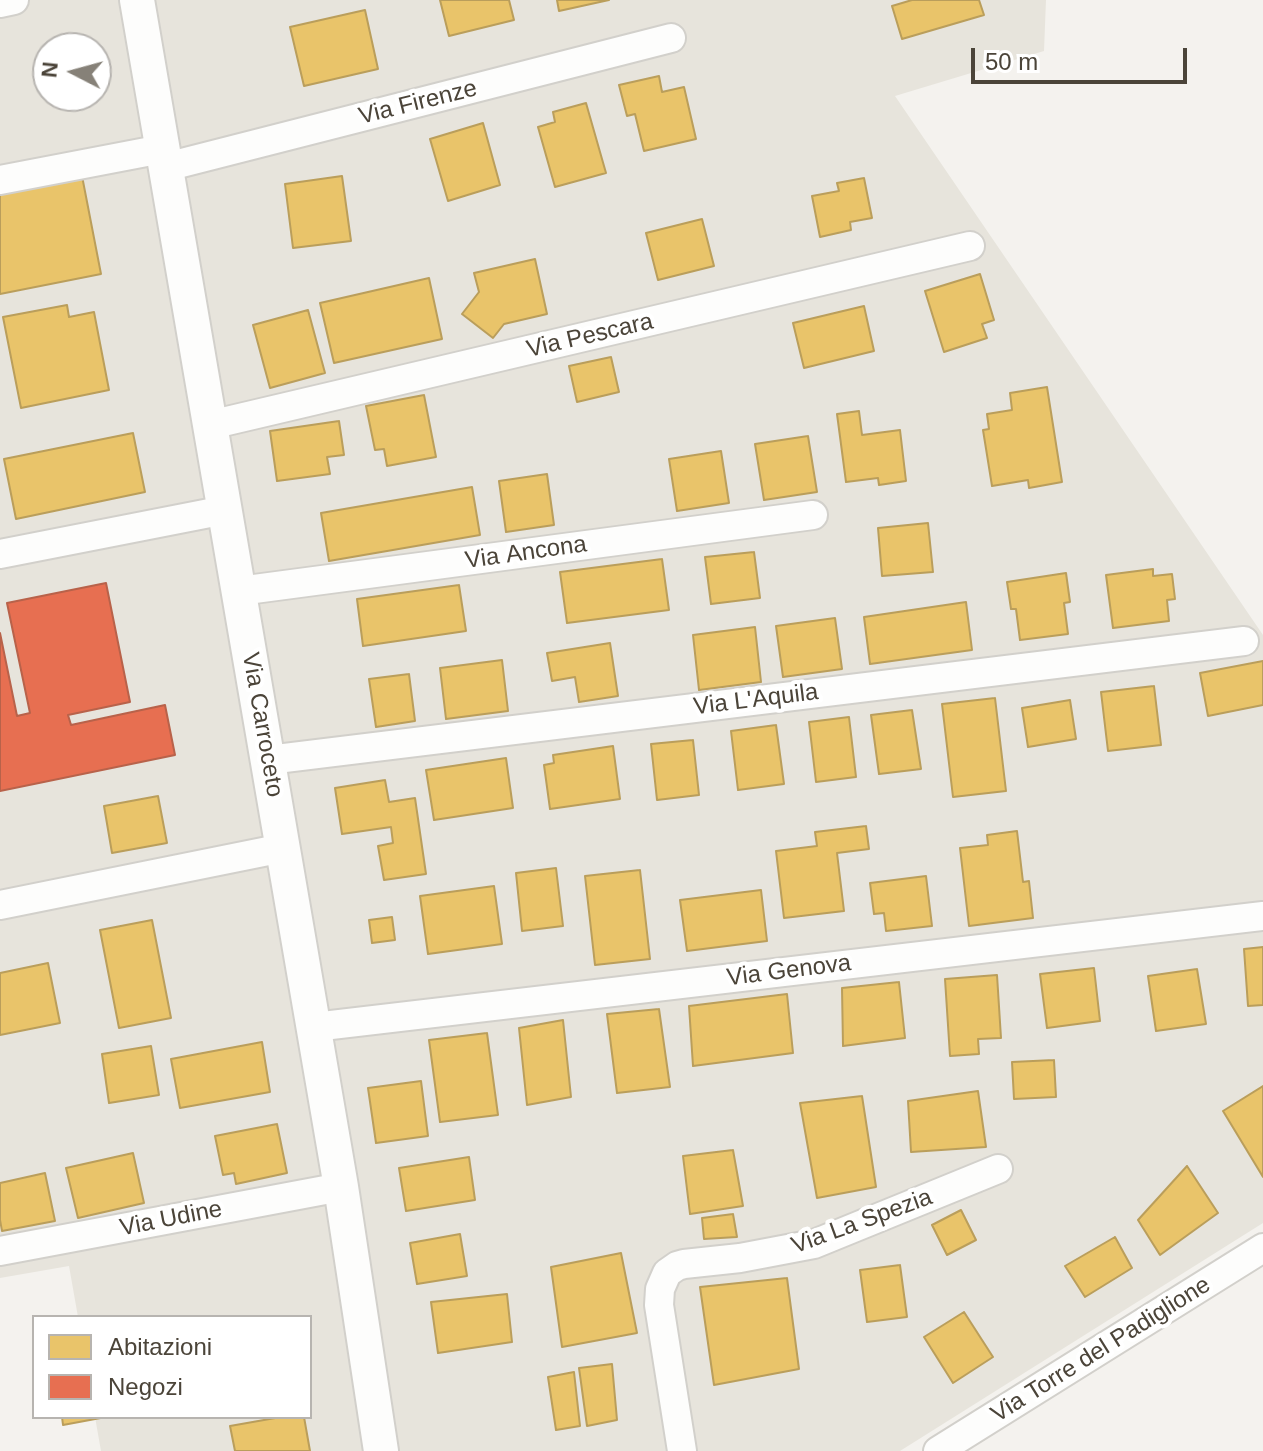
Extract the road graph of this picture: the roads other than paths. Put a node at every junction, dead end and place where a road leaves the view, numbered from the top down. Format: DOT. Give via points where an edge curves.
graph roads {
  1 [pos="14,0"];
  2 [pos="137,0"];
  3 [pos="0,3"];
  4 [pos="671,38"];
  5 [pos="164,158"];
  6 [pos="0,180"];
  7 [pos="970,246"];
  8 [pos="210,425"];
  9 [pos="225,510"];
  10 [pos="813,515"];
  11 [pos="0,554"];
  12 [pos="239,591"];
  13 [pos="1244,641"];
  14 [pos="268,760"];
  15 [pos="283,848"];
  16 [pos="0,905"];
  17 [pos="1263,916"];
  18 [pos="314,1027"];
  19 [pos="998,1169"];
  20 [pos="341,1187"];
  21 [pos="1263,1248"];
  22 [pos="0,1251"];
  23 [pos="381,1451"];
  24 [pos="682,1451"];
  25 [pos="938,1451"];
  1 -- 3 [label="street"];
  2 -- 5 [label="street, Via Carroceto"];
  4 -- 5 [label="street, Via Firenze"];
  5 -- 6 [label="street, Via Firenze"];
  5 -- 8 [label="street, Via Carroceto"];
  7 -- 8 [label="street, Via Pescara"];
  8 -- 9 [label="street, Via Carroceto"];
  9 -- 11 [label="street"];
  9 -- 12 [label="street, Via Carroceto"];
  10 -- 12 [label="street, Via Ancona"];
  12 -- 14 [label="street, Via Carroceto"];
  13 -- 14 [label="street, Via L'Aquila"];
  14 -- 15 [label="street, Via Carroceto"];
  15 -- 16 [label="street"];
  15 -- 18 [label="street, Via Carroceto"];
  17 -- 18 [label="street, Via Genova"];
  18 -- 20 [label="street, Via Carroceto"];
  19 -- 24 [label="street, Via La Spezia" via="814,1244 684,1264 667,1273 659,1305"];
  20 -- 22 [label="street, Via Udine"];
  20 -- 23 [label="street, Via Carroceto"];
  21 -- 25 [label="street, Via Torre del Padiglione"];
}
